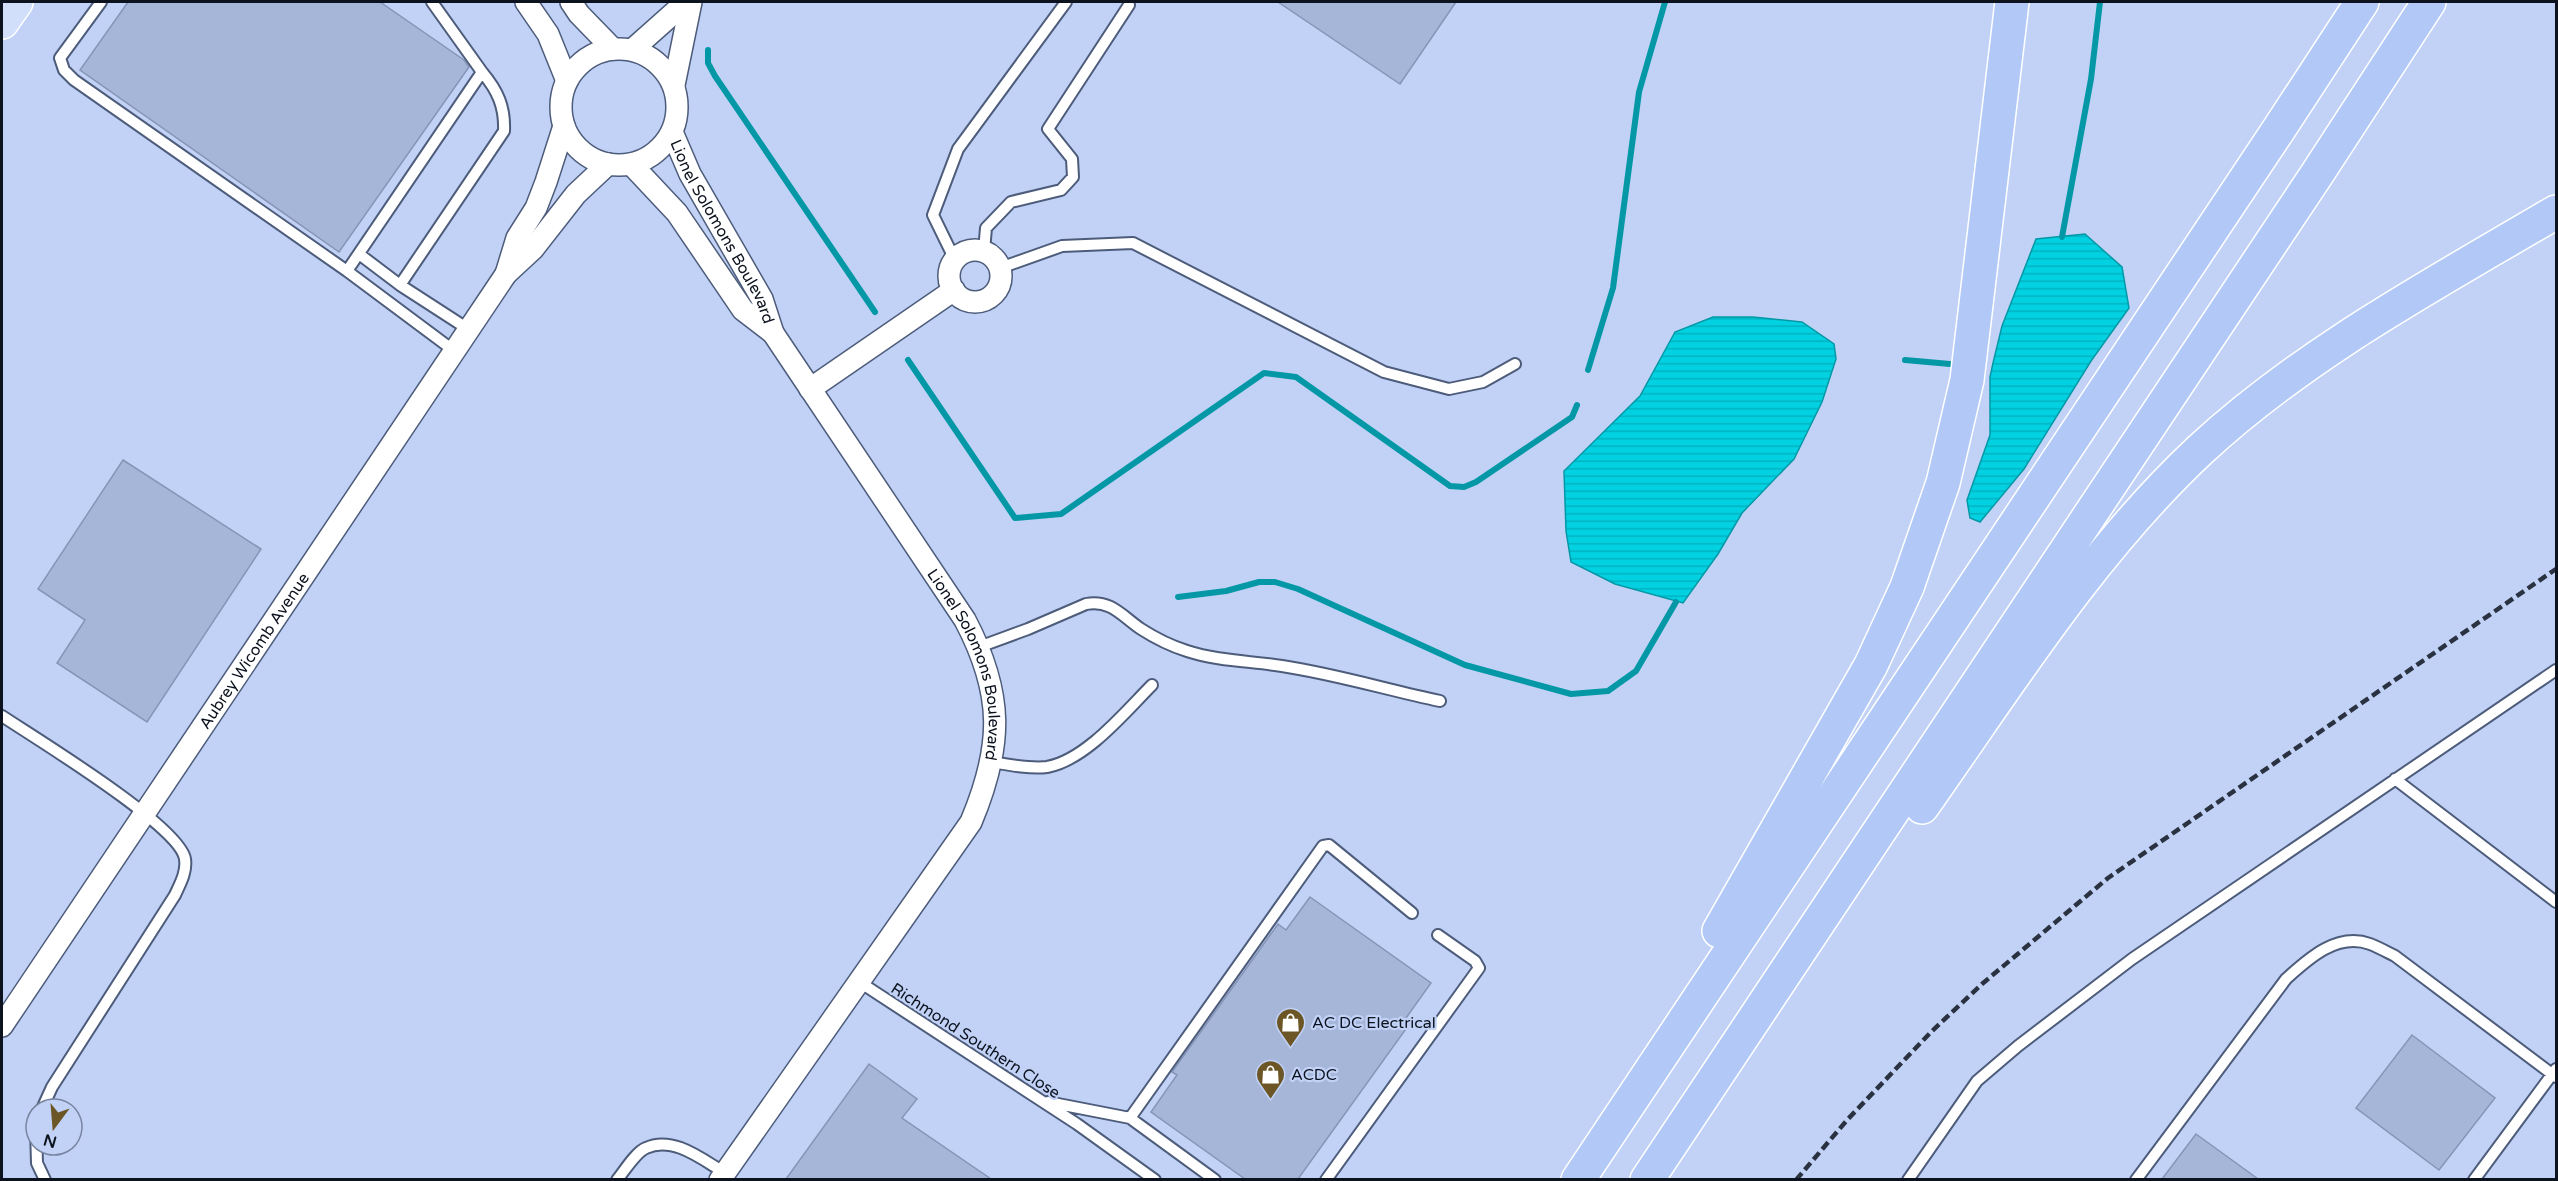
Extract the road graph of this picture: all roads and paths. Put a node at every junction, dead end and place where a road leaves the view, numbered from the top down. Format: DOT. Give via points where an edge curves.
graph roads {
  1 [pos="16,2"];
  2 [pos="101,2"];
  3 [pos="432,2"];
  4 [pos="526,2"];
  5 [pos="571,2"];
  6 [pos="686,2"];
  7 [pos="691,2"];
  8 [pos="1066,2"];
  9 [pos="2012,2"];
  10 [pos="2362,2"];
  11 [pos="2429,2"];
  12 [pos="1129,5"];
  13 [pos="2,22"];
  14 [pos="622,50"];
  15 [pos="482,72"];
  16 [pos="567,81"];
  17 [pos="674,85"];
  18 [pos="564,126"];
  19 [pos="672,132"];
  20 [pos="608,164"];
  21 [pos="631,164"];
  22 [pos="2556,212"];
  23 [pos="984,251"];
  24 [pos="359,254"];
  25 [pos="955,260"];
  26 [pos="1000,268"];
  27 [pos="347,271"];
  28 [pos="506,274"];
  29 [pos="400,285"];
  30 [pos="954,290"];
  31 [pos="468,329"];
  32 [pos="773,333"];
  33 [pos="453,350"];
  34 [pos="1515,364"];
  35 [pos="810,389"];
  36 [pos="979,647"];
  37 [pos="2556,670"];
  38 [pos="1152,685"];
  39 [pos="1440,701"];
  40 [pos="2,716"];
  41 [pos="992,762"];
  42 [pos="2395,779"];
  43 [pos="144,812"];
  44 [pos="2556,902"];
  45 [pos="1412,913"];
  46 [pos="1438,935"];
  47 [pos="858,981"];
  48 [pos="2,1026"];
  49 [pos="2555,1073"];
  50 [pos="47,1097"];
  51 [pos="1042,1101"];
  52 [pos="1130,1118"];
  53 [pos="1607,1135"];
  54 [pos="37,1157"];
  55 [pos="723,1176"];
  56 [pos="45,1179"];
  57 [pos="617,1179"];
  58 [pos="1155,1179"];
  59 [pos="1215,1179"];
  60 [pos="1326,1179"];
  61 [pos="1578,1179"];
  62 [pos="1647,1179"];
  63 [pos="1656,1179"];
  64 [pos="1908,1179"];
  65 [pos="2136,1179"];
  66 [pos="2474,1179"];
  1 -- 13 [label="main road"];
  2 -- 27 [label="lane" via="60,58 64,70"];
  3 -- 15 [label="lane"];
  4 -- 16 [label="street" via="548,34"];
  5 -- 14 [label="street" via="579,14"];
  6 -- 14 [label="street"];
  7 -- 17 [label="street"];
  8 -- 25 [label="lane" via="958,149 933,215"];
  9 -- 53 [label="highway" via="1967,380 1926,536 1871,665 1681,997"];
  10 -- 53 [label="highway"];
  11 -- 62 [label="highway"];
  12 -- 23 [label="lane" via="1048,129 1072,159 1073,177 1061,190 1011,202 986,228"];
  14 -- 16 [label="street" via="595,54 579,65"];
  14 -- 17 [label="street" via="649,57"];
  15 -- 24 [label="lane"];
  15 -- 29 [label="lane" via="501,100 504,131"];
  16 -- 18 [label="street" via="561,100"];
  17 -- 19 [label="street" via="678,103"];
  18 -- 20 [label="street" via="584,154"];
  18 -- 28 [label="street, Aubrey Wicomb Avenue" via="536,208 518,238"];
  19 -- 21 [label="street" via="657,152"];
  19 -- 32 [label="street, Lionel Solomons Boulevard" via="690,174 762,299"];
  20 -- 21 [label="street"];
  20 -- 28 [label="street, Aubrey Wicomb Avenue" via="576,194 533,249"];
  21 -- 32 [label="street, Lionel Solomons Boulevard" via="678,213 742,310"];
  22 -- 63 [label="highway" via="2361,328 2305,366 2246,410 2150,500 2054,621"];
  23 -- 25 [label="street" via="968,251"];
  23 -- 26 [label="street"];
  24 -- 27 [label="lane"];
  24 -- 29 [label="lane"];
  25 -- 30 [label="street" via="950,274"];
  26 -- 30 [label="street" via="1000,284 990,297 975,301"];
  26 -- 34 [label="lane" via="1062,246 1134,243 1384,372 1449,389 1483,382"];
  27 -- 33 [label="lane"];
  28 -- 31 [label="street, Aubrey Wicomb Avenue"];
  29 -- 31 [label="lane"];
  30 -- 35 [label="street"];
  31 -- 33 [label="street, Aubrey Wicomb Avenue"];
  32 -- 35 [label="street, Lionel Solomons Boulevard"];
  33 -- 43 [label="street, Aubrey Wicomb Avenue"];
  35 -- 36 [label="street, Lionel Solomons Boulevard" via="965,620"];
  36 -- 39 [label="lane" via="1096,602 1120,612 1156,639 1186,651 1219,660 1283,666"];
  36 -- 41 [label="street, Lionel Solomons Boulevard" via="993,692"];
  37 -- 42 [label="lane"];
  38 -- 41 [label="lane" via="1109,729 1062,762 1034,767"];
  40 -- 43 [label="lane"];
  41 -- 47 [label="street, Lionel Solomons Boulevard" via="971,822"];
  42 -- 44 [label="lane"];
  42 -- 64 [label="lane" via="2132,959 2018,1046 1977,1081"];
  43 -- 48 [label="street, Aubrey Wicomb Avenue"];
  43 -- 50 [label="lane" via="178,843 185,859 184,875"];
  45 -- 52 [label="lane" via="1329,845 1323,846"];
  46 -- 60 [label="lane" via="1479,968"];
  47 -- 51 [label="lane, Richmond Southern Close"];
  47 -- 55 [label="street, Lionel Solomons Boulevard"];
  49 -- 65 [label="lane" via="2396,956 2368,943 2342,942 2325,948 2286,979"];
  49 -- 66 [label="lane"];
  51 -- 52 [label="lane"];
  51 -- 58 [label="lane, Richmond Southern Close"];
  52 -- 59 [label="lane"];
  53 -- 61 [label="highway"];
  54 -- 56 [label="lane"];
  55 -- 57 [label="lane" via="688,1151 667,1144 645,1148"];
}
